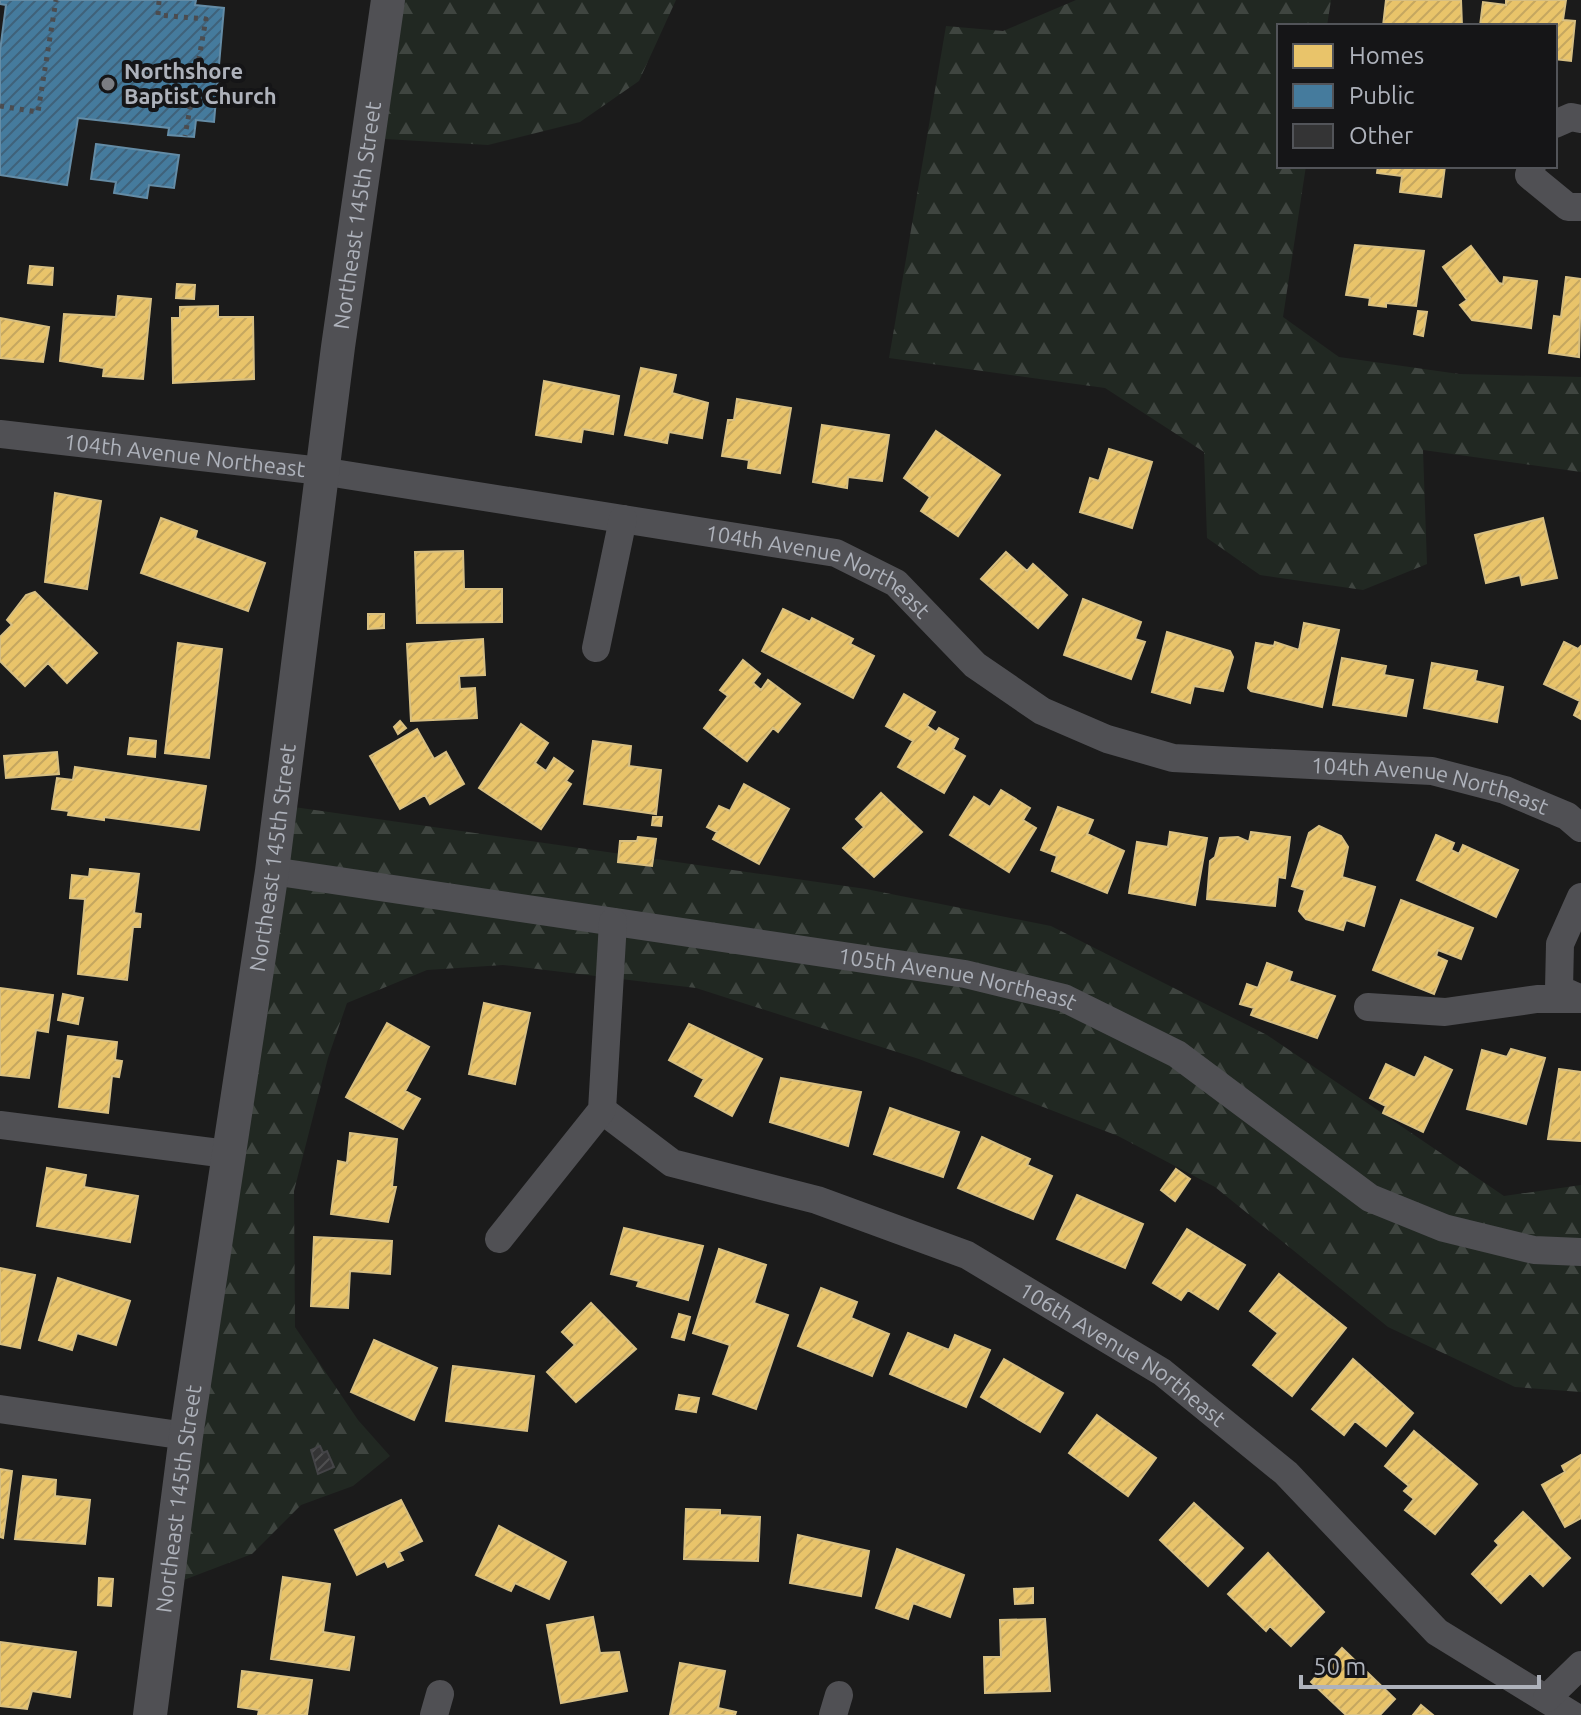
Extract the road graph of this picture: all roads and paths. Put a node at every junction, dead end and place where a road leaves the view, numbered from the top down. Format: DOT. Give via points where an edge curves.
graph roads {
  1 [pos="56,0"];
  2 [pos="152,0"];
  3 [pos="160,0"];
  4 [pos="388,0"];
  5 [pos="0,106"];
  6 [pos="1581,119"];
  7 [pos="1557,123"];
  8 [pos="185,136"];
  9 [pos="1531,168"];
  10 [pos="1581,207"];
  11 [pos="0,434"];
  12 [pos="321,471"];
  13 [pos="623,519"];
  14 [pos="596,648"];
  15 [pos="1581,828"];
  16 [pos="272,871"];
  17 [pos="1581,897"];
  18 [pos="613,922"];
  19 [pos="1581,999"];
  20 [pos="1368,1007"];
  21 [pos="602,1110"];
  22 [pos="0,1125"];
  23 [pos="227,1154"];
  24 [pos="499,1239"];
  25 [pos="1581,1252"];
  26 [pos="0,1409"];
  27 [pos="186,1436"];
  28 [pos="1581,1665"];
  29 [pos="1547,1698"];
  30 [pos="150,1715"];
  31 [pos="1572,1715"];
  1 -- 5 [label="path" via="38,112"];
  2 -- 3 [label="path"];
  3 -- 8 [label="path" via="158,15 206,19"];
  4 -- 12 [label="street, Northeast 145th Street"];
  6 -- 7 [label="street"];
  9 -- 10 [label="street" via="1529,175 1568,207"];
  11 -- 12 [label="street, 104th Avenue Northeast"];
  12 -- 13 [label="street, 104th Avenue Northeast"];
  12 -- 16 [label="street, Northeast 145th Street"];
  13 -- 14 [label="street"];
  13 -- 15 [label="street, 104th Avenue Northeast" via="836,553 896,583 975,665 1031,704 1107,739 1173,758 1432,771 1505,790 1567,816"];
  16 -- 18 [label="street, 105th Avenue Northeast"];
  16 -- 23 [label="street, Northeast 145th Street"];
  17 -- 19 [label="street" via="1560,944 1559,989"];
  18 -- 21 [label="street"];
  18 -- 25 [label="street, 105th Avenue Northeast" via="965,974 1064,998 1177,1054 1370,1198 1444,1228 1534,1250"];
  19 -- 20 [label="street" via="1537,999 1445,1012"];
  21 -- 24 [label="street"];
  21 -- 29 [label="street, 106th Avenue Northeast" via="672,1163 817,1200 967,1255 1162,1372 1286,1473 1437,1632"];
  22 -- 23 [label="street"];
  23 -- 27 [label="street, Northeast 145th Street"];
  26 -- 27 [label="street"];
  27 -- 30 [label="street, Northeast 145th Street"];
  28 -- 29 [label="street"];
  29 -- 31 [label="street, 106th Avenue Northeast"];
}
